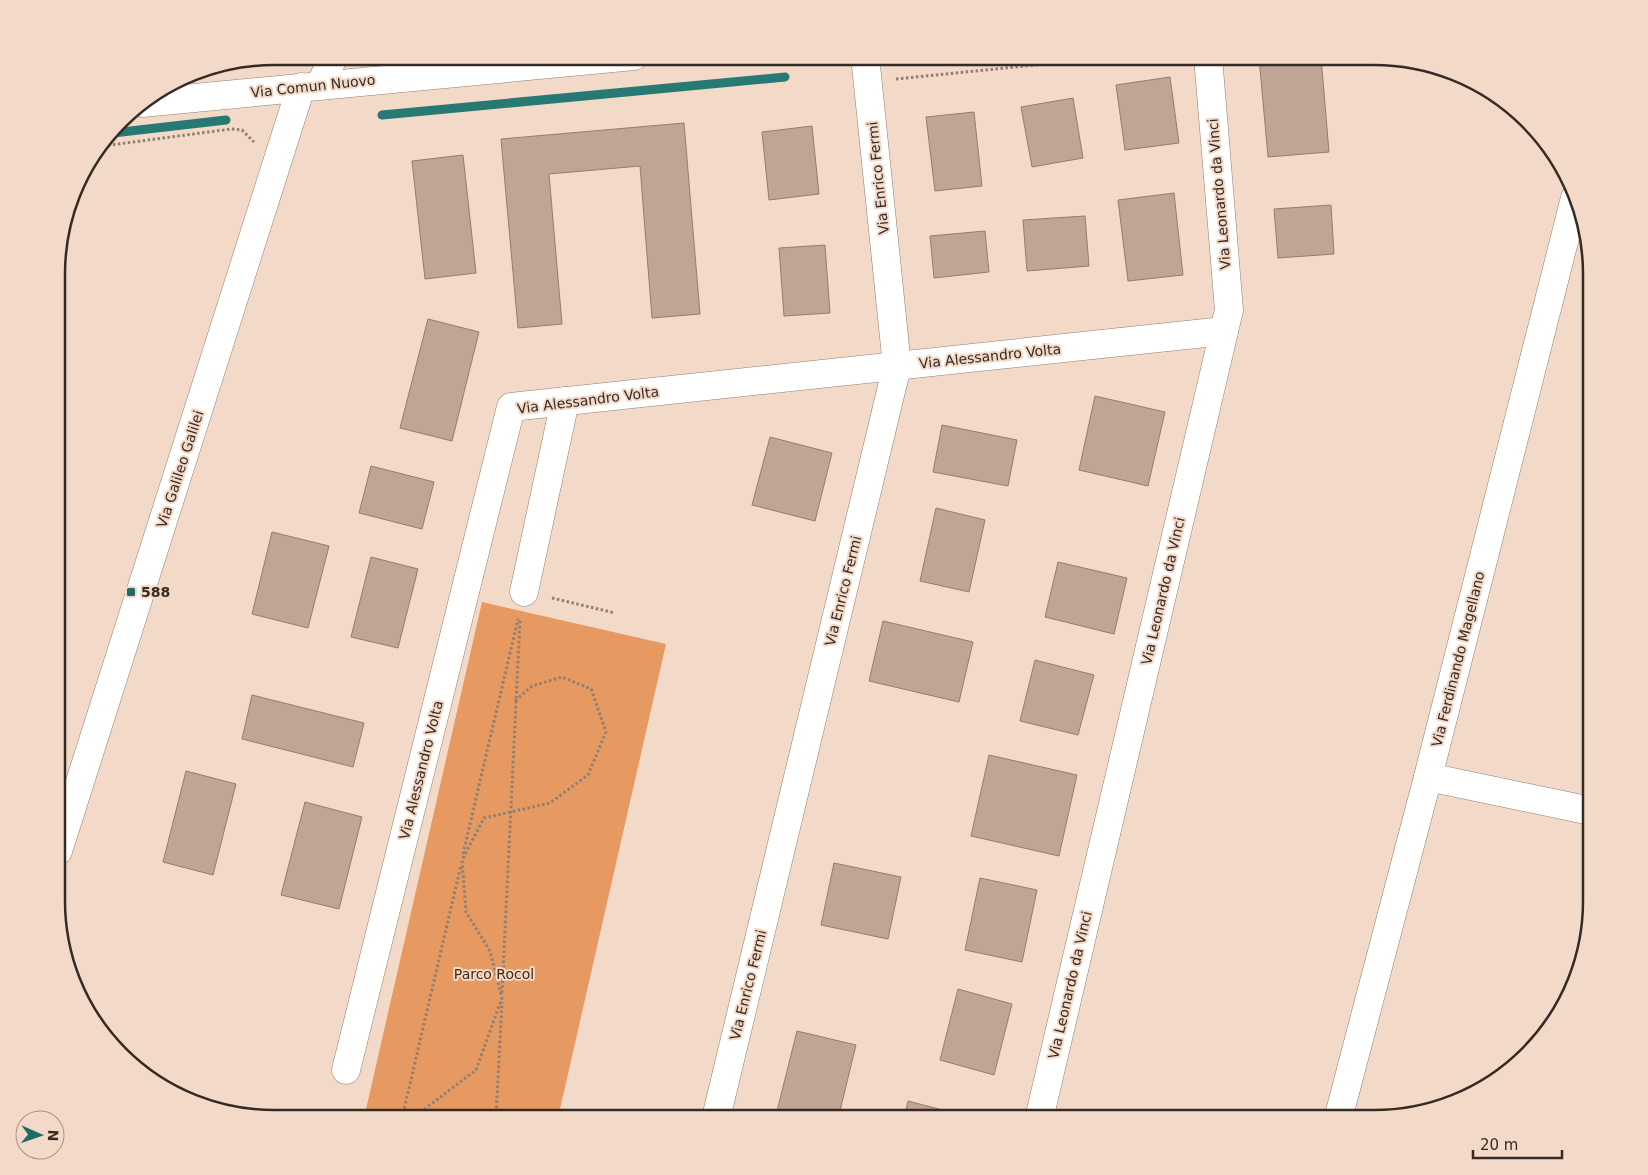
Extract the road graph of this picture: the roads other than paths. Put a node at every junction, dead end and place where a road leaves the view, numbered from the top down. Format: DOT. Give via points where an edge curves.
graph roads {
  1 [pos="327,65"];
  2 [pos="436,65"];
  3 [pos="1209,65"];
  4 [pos="392,67"];
  5 [pos="866,69"];
  6 [pos="310,86"];
  7 [pos="156,102"];
  8 [pos="1572,208"];
  9 [pos="1224,331"];
  10 [pos="898,366"];
  11 [pos="566,401"];
  12 [pos="522,600"];
  13 [pos="1428,777"];
  14 [pos="1583,809"];
  15 [pos="65,830"];
  16 [pos="346,1070"];
  17 [pos="718,1110"];
  18 [pos="1041,1110"];
  19 [pos="1340,1110"];
  1 -- 6 [label="street, Via Galileo Galilei"];
  2 -- 4 [label="street, Via Comun Nuovo"];
  3 -- 9 [label="street, Via Leonardo da Vinci" via="1229,310"];
  4 -- 6 [label="street, Via Comun Nuovo"];
  5 -- 10 [label="street, Via Enrico Fermi"];
  6 -- 7 [label="street, Via Comun Nuovo"];
  6 -- 15 [label="street, Via Galileo Galilei"];
  8 -- 13 [label="street, Via Ferdinando Magellano"];
  9 -- 10 [label="street, Via Alessandro Volta"];
  9 -- 18 [label="street, Via Leonardo da Vinci"];
  10 -- 11 [label="street, Via Alessandro Volta"];
  10 -- 17 [label="street, Via Enrico Fermi"];
  11 -- 12 [label="street"];
  11 -- 16 [label="street, Via Alessandro Volta" via="511,407"];
  13 -- 14 [label="street"];
  13 -- 19 [label="street, Via Ferdinando Magellano"];
}
